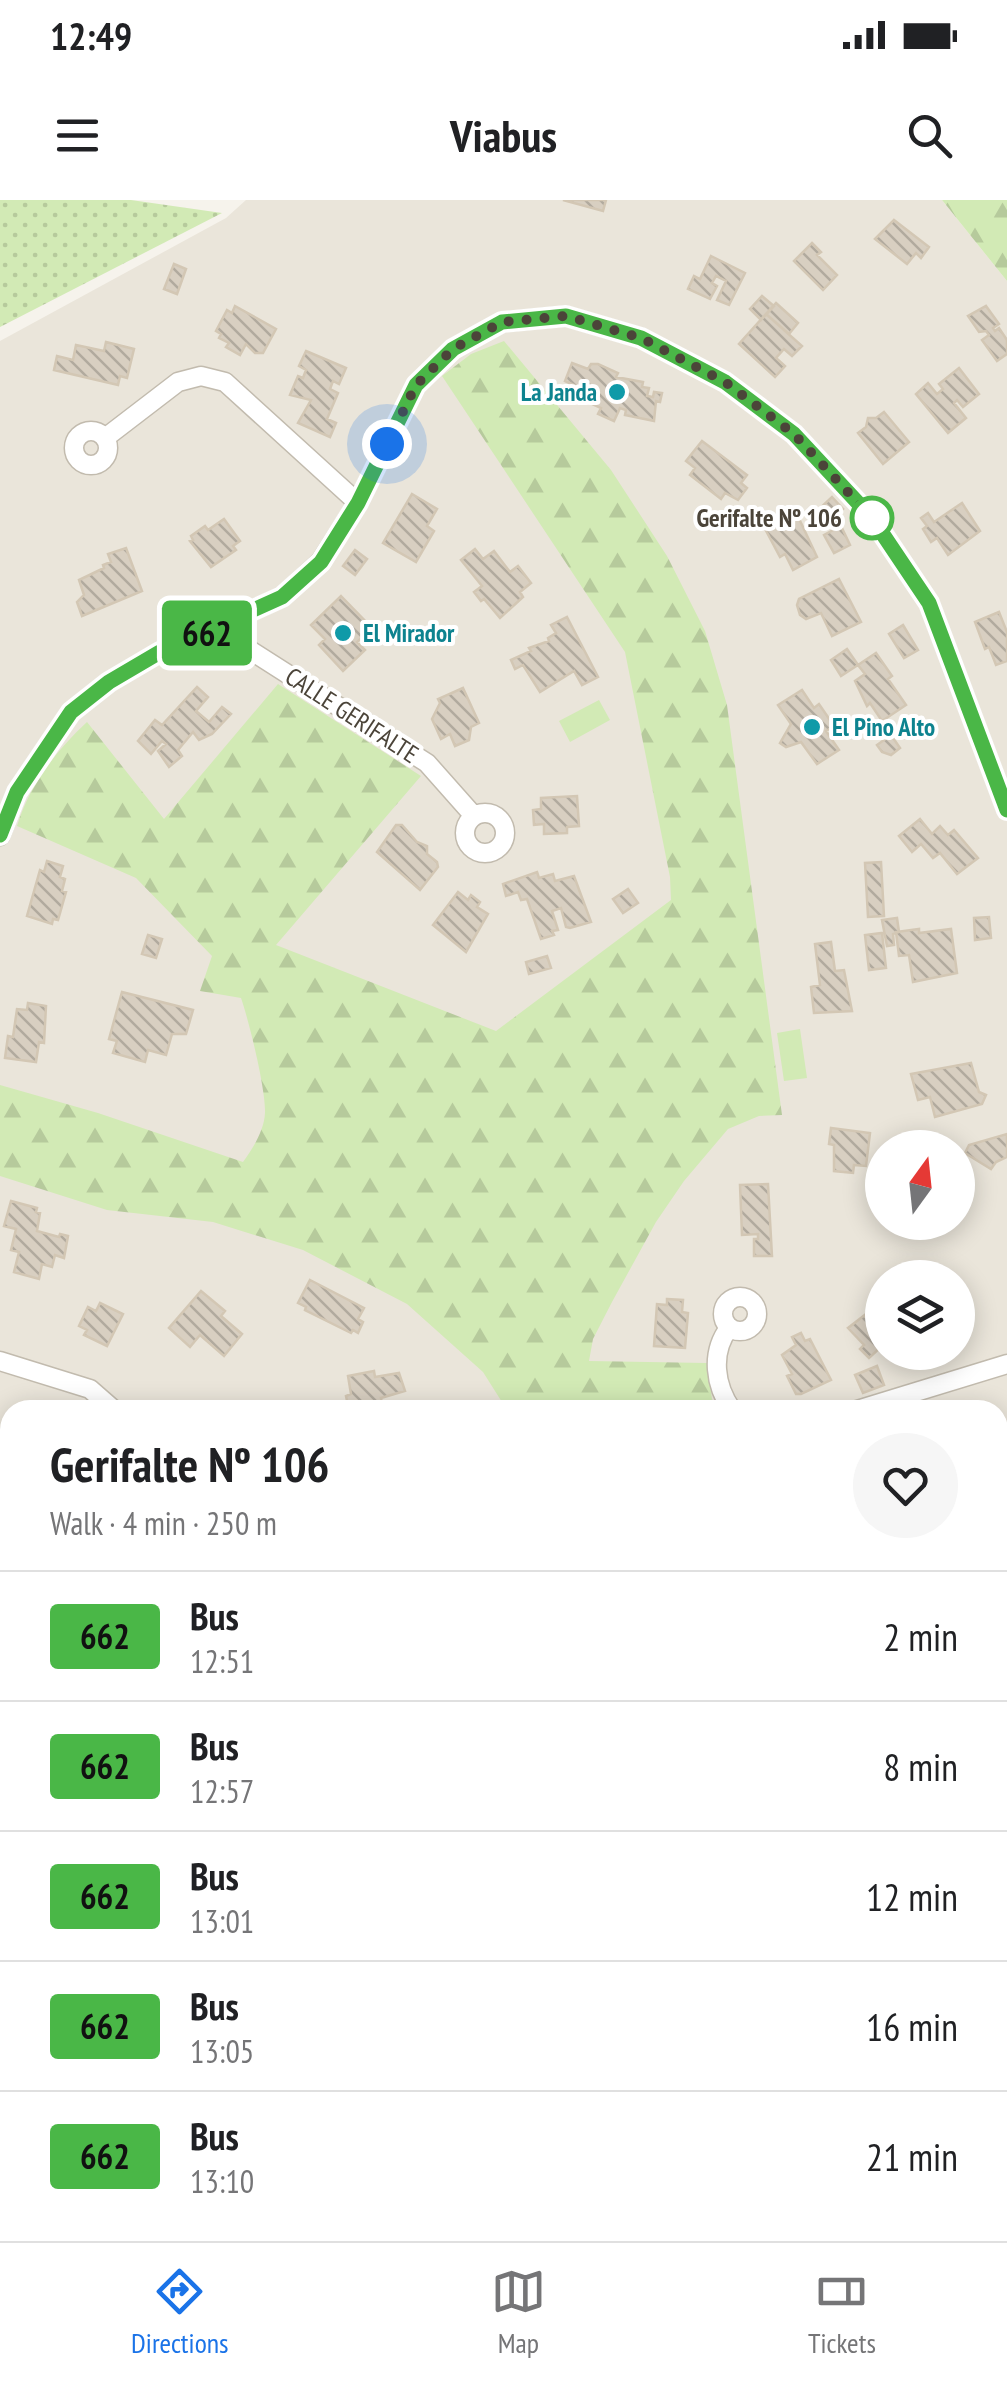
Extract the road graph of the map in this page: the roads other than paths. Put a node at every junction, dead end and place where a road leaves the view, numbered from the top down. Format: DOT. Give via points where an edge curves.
graph roads {
  1 [pos="105,438"];
  2 [pos="358,503"];
  3 [pos="217,629"];
  4 [pos="1007,810"];
  5 [pos="474,816"];
  6 [pos="0,836"];
  7 [pos="729,1328"];
  8 [pos="0,1360"];
  9 [pos="1007,1364"];
  10 [pos="102,1400"];
  11 [pos="728,1400"];
  12 [pos="890,1400"];
  1 -- 2 [label="street" via="178,382 200,376 225,382"];
  2 -- 3 [label="street" via="321,562 282,597"];
  2 -- 4 [label="street" via="416,385 453,349 502,322 566,316 641,338 725,382 794,434 872,518 929,603"];
  3 -- 5 [label="street, CALLE GERIFALTE" via="427,763"];
  3 -- 6 [label="street" via="160,652 71,712 17,792"];
  7 -- 11 [label="street" via="715,1370"];
  8 -- 10 [label="street"];
  9 -- 12 [label="street"];
}
